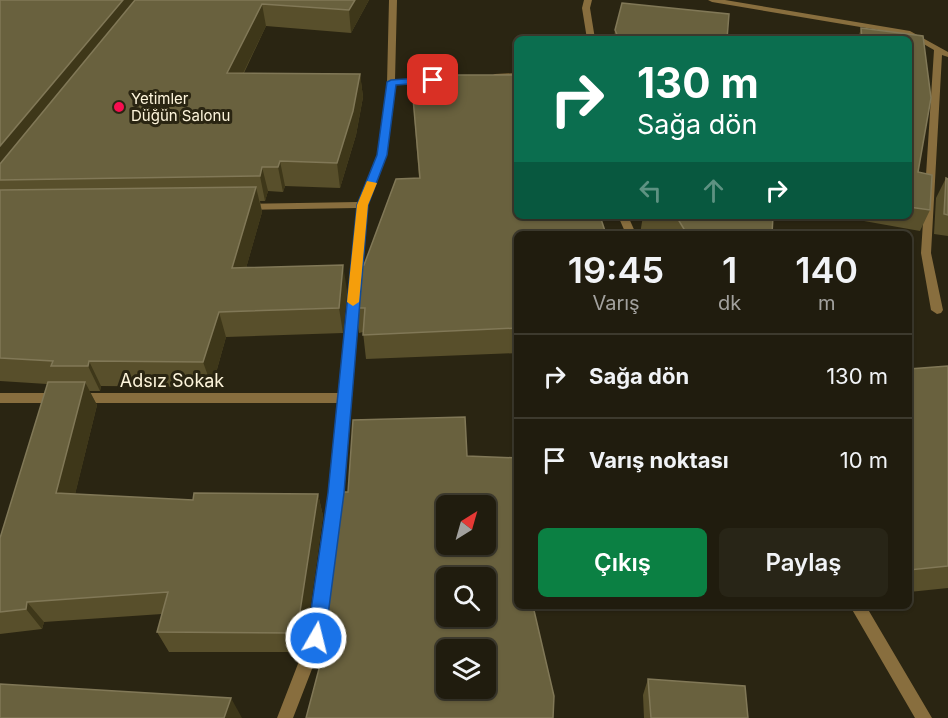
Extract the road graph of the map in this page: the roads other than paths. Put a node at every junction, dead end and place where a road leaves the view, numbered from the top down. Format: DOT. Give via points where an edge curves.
graph roads {
  1 [pos="393,0"];
  2 [pos="588,0"];
  3 [pos="712,0"];
  4 [pos="591,36"];
  5 [pos="938,48"];
  6 [pos="948,55"];
  7 [pos="514,75"];
  8 [pos="483,77"];
  9 [pos="437,80"];
  10 [pos="391,82"];
  11 [pos="363,205"];
  12 [pos="234,207"];
  13 [pos="937,310"];
  14 [pos="0,398"];
  15 [pos="344,398"];
  16 [pos="860,609"];
  17 [pos="285,718"];
  18 [pos="924,718"];
  1 -- 10 [label="street"];
  2 -- 4 [label="street"];
  3 -- 5 [label="street" via="910,33"];
  5 -- 6 [label="street"];
  5 -- 13 [label="street" via="926,253"];
  7 -- 8 [label="street"];
  9 -- 10 [label="street"];
  10 -- 11 [label="street" via="382,155"];
  11 -- 12 [label="street"];
  11 -- 15 [label="street"];
  14 -- 15 [label="street, Adsız Sokak"];
  15 -- 17 [label="street" via="336,493 316,638"];
  16 -- 18 [label="street"];
}
